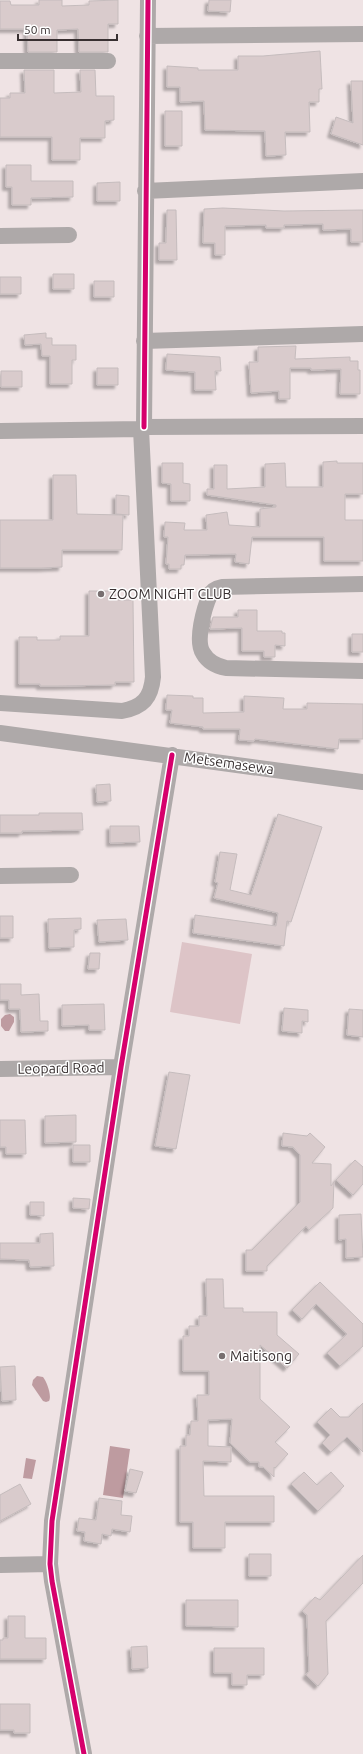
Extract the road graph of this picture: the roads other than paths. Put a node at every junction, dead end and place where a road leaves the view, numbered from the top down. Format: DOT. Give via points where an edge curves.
graph roads {
  1 [pos="148,0"];
  2 [pos="363,34"];
  3 [pos="147,36"];
  4 [pos="0,61"];
  5 [pos="108,61"];
  6 [pos="363,181"];
  7 [pos="145,191"];
  8 [pos="69,235"];
  9 [pos="0,236"];
  10 [pos="363,334"];
  11 [pos="144,341"];
  12 [pos="363,426"];
  13 [pos="143,428"];
  14 [pos="0,431"];
  15 [pos="363,584"];
  16 [pos="363,671"];
  17 [pos="0,703"];
  18 [pos="0,733"];
  19 [pos="172,755"];
  20 [pos="363,782"];
  21 [pos="71,875"];
  22 [pos="0,876"];
  23 [pos="121,1067"];
  24 [pos="0,1069"];
  25 [pos="50,1564"];
  26 [pos="0,1565"];
  27 [pos="84,1754"];
  1 -- 3 [label="street"];
  2 -- 3 [label="street"];
  3 -- 7 [label="street"];
  4 -- 5 [label="street"];
  6 -- 7 [label="street"];
  7 -- 11 [label="street"];
  8 -- 9 [label="street"];
  10 -- 11 [label="street"];
  11 -- 13 [label="street"];
  12 -- 13 [label="street"];
  13 -- 14 [label="street"];
  13 -- 17 [label="street" via="153,677 150,692 139,706 122,711"];
  15 -- 16 [label="street" via="216,588 210,594 200,635 203,654 214,665 226,668"];
  18 -- 19 [label="street, Metsemasewa"];
  19 -- 20 [label="street, Metsemasewa"];
  19 -- 23 [label="street"];
  21 -- 22 [label="street"];
  23 -- 24 [label="street, Leopard Road"];
  23 -- 25 [label="street" via="52,1521"];
  25 -- 26 [label="street"];
  25 -- 27 [label="street"];
}
